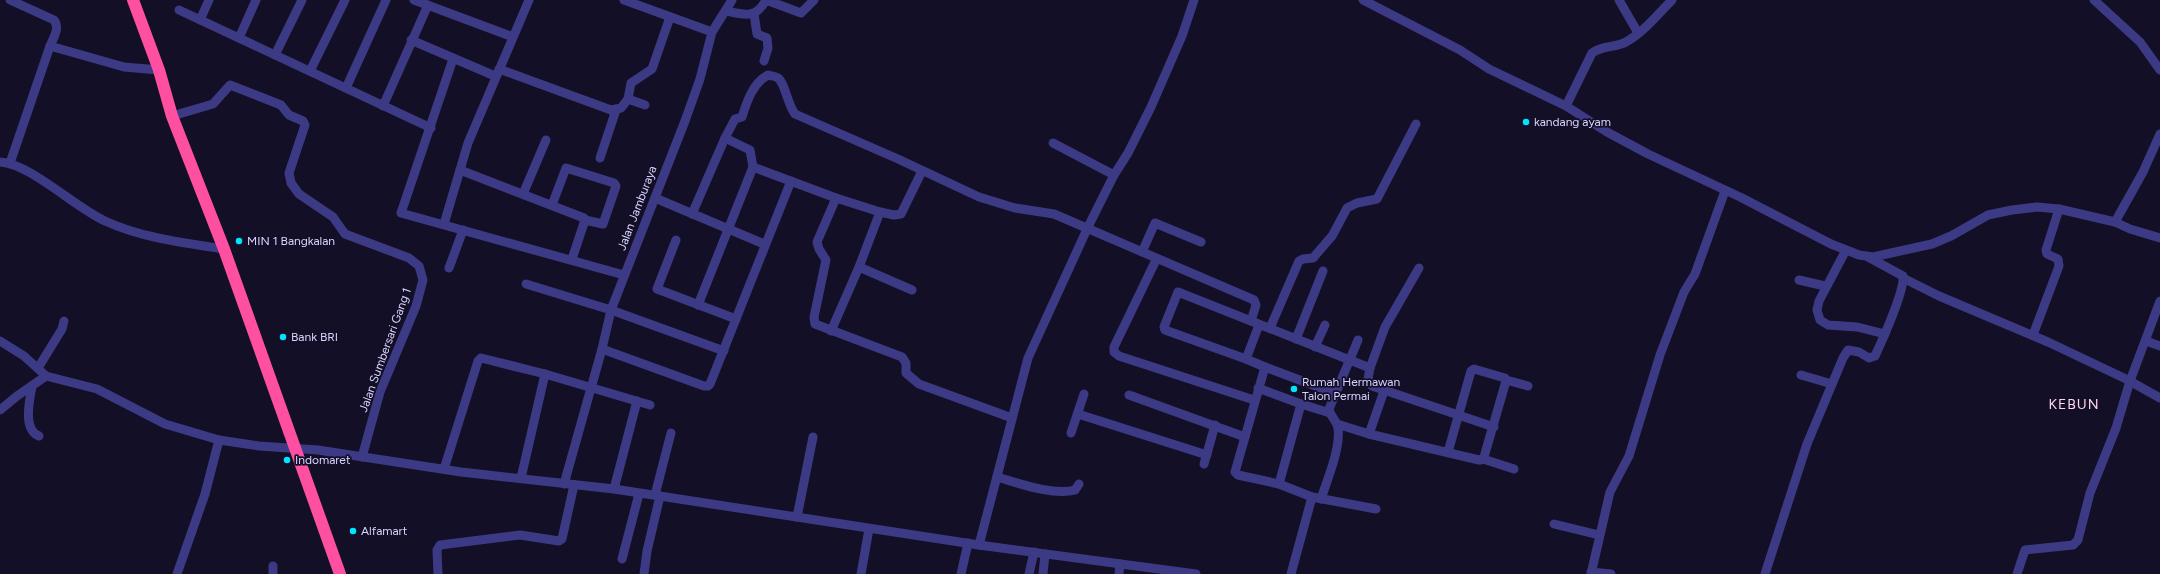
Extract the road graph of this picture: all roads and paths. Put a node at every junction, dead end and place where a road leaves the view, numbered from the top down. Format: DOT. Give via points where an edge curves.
graph roads {
  1 [pos="10,0"];
  2 [pos="133,0"];
  3 [pos="209,0"];
  4 [pos="256,0"];
  5 [pos="302,0"];
  6 [pos="345,0"];
  7 [pos="386,0"];
  8 [pos="414,0"];
  9 [pos="624,0"];
  10 [pos="732,0"];
  11 [pos="766,0"];
  12 [pos="814,0"];
  13 [pos="1194,0"];
  14 [pos="1363,0"];
  15 [pos="1619,0"];
  16 [pos="1672,0"];
  17 [pos="2094,0"];
  18 [pos="526,1"];
  19 [pos="428,5"];
  20 [pos="179,10"];
  21 [pos="726,11"];
  22 [pos="754,14"];
  23 [pos="667,16"];
  24 [pos="200,20"];
  25 [pos="712,32"];
  26 [pos="1638,33"];
  27 [pos="513,37"];
  28 [pos="239,38"];
  29 [pos="411,40"];
  30 [pos="50,46"];
  31 [pos="275,55"];
  32 [pos="453,59"];
  33 [pos="764,61"];
  34 [pos="159,70"];
  35 [pos="2160,70"];
  36 [pos="310,71"];
  37 [pos="497,73"];
  38 [pos="346,88"];
  39 [pos="628,99"];
  40 [pos="645,105"];
  41 [pos="383,106"];
  42 [pos="1566,106"];
  43 [pos="616,110"];
  44 [pos="172,116"];
  45 [pos="1416,124"];
  46 [pos="431,128"];
  47 [pos="2160,134"];
  48 [pos="725,138"];
  49 [pos="546,140"];
  50 [pos="1053,143"];
  51 [pos="600,158"];
  52 [pos="0,162"];
  53 [pos="10,163"];
  54 [pos="752,167"];
  55 [pos="460,170"];
  56 [pos="922,171"];
  57 [pos="1114,175"];
  58 [pos="791,181"];
  59 [pos="1725,191"];
  60 [pos="523,194"];
  61 [pos="655,198"];
  62 [pos="836,198"];
  63 [pos="552,205"];
  64 [pos="2059,209"];
  65 [pos="880,212"];
  66 [pos="692,214"];
  67 [pos="585,220"];
  68 [pos="2115,222"];
  69 [pos="444,224"];
  70 [pos="1088,227"];
  71 [pos="729,228"];
  72 [pos="463,230"];
  73 [pos="2160,238"];
  74 [pos="676,240"];
  75 [pos="1201,242"];
  76 [pos="764,244"];
  77 [pos="224,249"];
  78 [pos="1846,250"];
  79 [pos="1142,252"];
  80 [pos="1868,257"];
  81 [pos="572,259"];
  82 [pos="1156,260"];
  83 [pos="860,267"];
  84 [pos="449,268"];
  85 [pos="1420,268"];
  86 [pos="1323,271"];
  87 [pos="624,275"];
  88 [pos="1903,278"];
  89 [pos="1799,280"];
  90 [pos="526,284"];
  91 [pos="1825,286"];
  92 [pos="912,290"];
  93 [pos="2160,301"];
  94 [pos="698,305"];
  95 [pos="611,310"];
  96 [pos="736,319"];
  97 [pos="64,321"];
  98 [pos="1255,323"];
  99 [pos="1325,325"];
  100 [pos="1270,328"];
  101 [pos="831,331"];
  102 [pos="1885,334"];
  103 [pos="2033,335"];
  104 [pos="1296,339"];
  105 [pos="0,340"];
  106 [pos="1358,340"];
  107 [pos="2146,341"];
  108 [pos="2160,346"];
  109 [pos="1315,347"];
  110 [pos="602,349"];
  111 [pos="724,350"];
  112 [pos="1246,359"];
  113 [pos="1349,360"];
  114 [pos="1265,367"];
  115 [pos="38,368"];
  116 [pos="1370,368"];
  117 [pos="545,374"];
  118 [pos="1801,375"];
  119 [pos="46,376"];
  120 [pos="1506,380"];
  121 [pos="2130,381"];
  122 [pos="1832,384"];
  123 [pos="32,386"];
  124 [pos="1528,386"];
  125 [pos="591,387"];
  126 [pos="1258,388"];
  127 [pos="1384,391"];
  128 [pos="1334,393"];
  129 [pos="1084,394"];
  130 [pos="1129,395"];
  131 [pos="2160,398"];
  132 [pos="1254,400"];
  133 [pos="637,401"];
  134 [pos="1301,404"];
  135 [pos="650,405"];
  136 [pos="0,410"];
  137 [pos="1330,413"];
  138 [pos="1078,414"];
  139 [pos="1457,416"];
  140 [pos="1012,418"];
  141 [pos="1337,424"];
  142 [pos="1215,425"];
  143 [pos="1494,427"];
  144 [pos="671,433"];
  145 [pos="1071,433"];
  146 [pos="1369,434"];
  147 [pos="39,436"];
  148 [pos="814,437"];
  149 [pos="1244,437"];
  150 [pos="219,440"];
  151 [pos="294,447"];
  152 [pos="1448,452"];
  153 [pos="1207,455"];
  154 [pos="362,457"];
  155 [pos="1483,459"];
  156 [pos="1204,464"];
  157 [pos="444,469"];
  158 [pos="1514,469"];
  159 [pos="997,477"];
  160 [pos="521,478"];
  161 [pos="564,484"];
  162 [pos="1079,484"];
  163 [pos="1279,484"];
  164 [pos="574,485"];
  165 [pos="614,489"];
  166 [pos="640,494"];
  167 [pos="658,496"];
  168 [pos="1316,498"];
  169 [pos="1376,510"];
  170 [pos="798,517"];
  171 [pos="1554,524"];
  172 [pos="869,529"];
  173 [pos="1599,535"];
  174 [pos="968,544"];
  175 [pos="979,545"];
  176 [pos="1034,552"];
  177 [pos="1045,554"];
  178 [pos="622,559"];
  179 [pos="1120,564"];
  180 [pos="1591,573"];
  181 [pos="177,574"];
  182 [pos="340,574"];
  183 [pos="438,574"];
  184 [pos="644,574"];
  185 [pos="861,574"];
  186 [pos="961,574"];
  187 [pos="1029,574"];
  188 [pos="1042,574"];
  189 [pos="1119,574"];
  190 [pos="1196,574"];
  191 [pos="1291,574"];
  192 [pos="1611,574"];
  193 [pos="1765,574"];
  194 [pos="2017,574"];
  1 -- 30 [label="street" via="54,20 57,26"];
  2 -- 34 [label="highway"];
  3 -- 24 [label="street"];
  4 -- 28 [label="street"];
  5 -- 31 [label="street"];
  6 -- 36 [label="street"];
  7 -- 38 [label="street"];
  8 -- 19 [label="street"];
  9 -- 23 [label="street"];
  10 -- 21 [label="street, Jalan Jamburaya"];
  11 -- 12 [label="street" via="801,13"];
  11 -- 22 [label="street"];
  13 -- 57 [label="street" via="1182,36 1151,107"];
  14 -- 42 [label="street" via="1460,50 1489,69"];
  15 -- 26 [label="street"];
  16 -- 26 [label="street"];
  17 -- 35 [label="street" via="2140,42"];
  18 -- 27 [label="street"];
  19 -- 27 [label="street"];
  19 -- 29 [label="street"];
  20 -- 24 [label="street"];
  21 -- 22 [label="street"];
  21 -- 25 [label="street, Jalan Jamburaya"];
  22 -- 33 [label="street" via="757,34 767,38 768,42"];
  23 -- 25 [label="street"];
  23 -- 39 [label="street" via="649,71 631,83"];
  24 -- 28 [label="street"];
  25 -- 61 [label="street, Jalan Jamburaya" via="700,78"];
  26 -- 42 [label="street" via="1621,44 1598,48 1592,53"];
  27 -- 37 [label="street"];
  28 -- 31 [label="street"];
  29 -- 32 [label="street"];
  29 -- 41 [label="street"];
  30 -- 34 [label="street" via="124,67"];
  30 -- 53 [label="street"];
  31 -- 36 [label="street"];
  32 -- 37 [label="street"];
  32 -- 46 [label="street"];
  34 -- 44 [label="highway"];
  36 -- 38 [label="street"];
  37 -- 43 [label="street"];
  37 -- 55 [label="street" via="468,143"];
  38 -- 41 [label="street"];
  39 -- 40 [label="street"];
  39 -- 43 [label="street" via="624,107"];
  41 -- 46 [label="street"];
  42 -- 59 [label="street" via="1648,154"];
  43 -- 51 [label="street"];
  44 -- 77 [label="highway"];
  44 -- 154 [label="street, Jalan Sumbersari Gang 1" via="213,104 230,85 281,105 289,115 303,121 305,125 289,173 291,183 299,194 333,217 345,234 409,258 419,266 423,280 416,306 380,392"];
  45 -- 100 [label="street" via="1378,197 1347,208 1335,232 1319,252 1313,258 1298,261"];
  46 -- 69 [label="street" via="401,213"];
  47 -- 68 [label="street" via="2143,172"];
  48 -- 54 [label="street" via="750,150"];
  48 -- 56 [label="street" via="735,119 742,117 750,95 761,79 768,75 778,78 794,114"];
  48 -- 66 [label="street"];
  49 -- 60 [label="street"];
  50 -- 57 [label="street"];
  52 -- 53 [label="street"];
  53 -- 77 [label="street" via="26,170 106,222 159,239"];
  54 -- 58 [label="street"];
  54 -- 71 [label="street"];
  55 -- 60 [label="street"];
  55 -- 69 [label="street"];
  56 -- 65 [label="street" via="902,214"];
  56 -- 70 [label="street" via="979,197 1015,208 1054,214"];
  57 -- 70 [label="street"];
  58 -- 62 [label="street"];
  58 -- 76 [label="street"];
  59 -- 78 [label="street"];
  59 -- 173 [label="street" via="1695,274 1684,292 1660,355 1631,448 1610,492"];
  60 -- 63 [label="street"];
  61 -- 66 [label="street"];
  61 -- 87 [label="street, Jalan Jamburaya"];
  62 -- 65 [label="street"];
  62 -- 101 [label="street" via="817,242 826,260 814,317 818,327"];
  63 -- 67 [label="street"];
  63 -- 67 [label="street" via="566,168 614,183 616,186 603,224"];
  64 -- 68 [label="street"];
  64 -- 80 [label="street" via="2037,207 1988,215 1936,243"];
  64 -- 103 [label="street" via="2046,250 2047,254 2058,259 2059,266"];
  65 -- 83 [label="street"];
  66 -- 71 [label="street"];
  67 -- 81 [label="street"];
  68 -- 73 [label="street"];
  69 -- 72 [label="street"];
  70 -- 79 [label="street"];
  70 -- 140 [label="street" via="1028,358"];
  71 -- 76 [label="street"];
  71 -- 94 [label="street"];
  72 -- 81 [label="street"];
  72 -- 84 [label="street"];
  74 -- 94 [label="street" via="657,290"];
  75 -- 79 [label="street" via="1155,223"];
  76 -- 96 [label="street"];
  77 -- 151 [label="highway"];
  78 -- 80 [label="street"];
  78 -- 91 [label="street"];
  79 -- 82 [label="street"];
  80 -- 88 [label="street"];
  81 -- 87 [label="street"];
  82 -- 98 [label="street" via="1254,300"];
  82 -- 132 [label="street" via="1114,347 1114,352 1119,356"];
  83 -- 92 [label="street"];
  83 -- 101 [label="street"];
  85 -- 116 [label="street" via="1386,327"];
  86 -- 104 [label="street"];
  87 -- 95 [label="street, Jalan Jamburaya"];
  88 -- 102 [label="street"];
  88 -- 103 [label="street" via="1939,296"];
  89 -- 91 [label="street"];
  90 -- 95 [label="street"];
  91 -- 102 [label="street" via="1817,310 1820,320 1828,325 1857,327"];
  93 -- 107 [label="street"];
  94 -- 96 [label="street"];
  95 -- 110 [label="street, Jalan Jamburaya"];
  95 -- 111 [label="street"];
  96 -- 111 [label="street"];
  97 -- 115 [label="street" via="62,329"];
  98 -- 100 [label="street"];
  98 -- 112 [label="street"];
  98 -- 112 [label="street" via="1178,292 1164,327 1166,330"];
  99 -- 109 [label="street"];
  100 -- 104 [label="street"];
  101 -- 140 [label="street" via="902,357 906,363 906,374 919,384"];
  102 -- 122 [label="street" via="1873,358 1851,350 1846,351"];
  103 -- 121 [label="street"];
  104 -- 109 [label="street"];
  105 -- 115 [label="street"];
  106 -- 113 [label="street"];
  107 -- 108 [label="street"];
  107 -- 121 [label="street"];
  109 -- 113 [label="street"];
  110 -- 111 [label="street" via="708,386"];
  110 -- 125 [label="street, Jalan Jamburaya"];
  112 -- 114 [label="street"];
  113 -- 116 [label="street"];
  113 -- 128 [label="street"];
  114 -- 126 [label="street"];
  114 -- 128 [label="street"];
  115 -- 119 [label="street"];
  116 -- 127 [label="street" via="1370,383"];
  117 -- 125 [label="street"];
  117 -- 157 [label="street" via="481,358"];
  117 -- 160 [label="street"];
  118 -- 122 [label="street"];
  119 -- 123 [label="street"];
  119 -- 150 [label="street" via="97,389 165,424"];
  120 -- 124 [label="street"];
  120 -- 139 [label="street" via="1472,370"];
  120 -- 143 [label="street"];
  121 -- 131 [label="street"];
  121 -- 194 [label="street" via="2116,428 2090,493 2078,540 2073,545 2025,550"];
  122 -- 193 [label="street" via="1807,444"];
  123 -- 136 [label="street"];
  123 -- 147 [label="street" via="29,420 31,427"];
  125 -- 133 [label="street"];
  125 -- 161 [label="street, Jalan Jamburaya"];
  126 -- 132 [label="street"];
  126 -- 134 [label="street"];
  127 -- 139 [label="street"];
  127 -- 146 [label="street"];
  128 -- 137 [label="street"];
  129 -- 138 [label="street"];
  130 -- 142 [label="street"];
  132 -- 149 [label="street"];
  133 -- 135 [label="street"];
  133 -- 165 [label="street"];
  134 -- 137 [label="street"];
  134 -- 163 [label="street"];
  137 -- 141 [label="street"];
  138 -- 145 [label="street"];
  138 -- 153 [label="street"];
  139 -- 143 [label="street"];
  139 -- 152 [label="street"];
  140 -- 159 [label="street"];
  141 -- 146 [label="street"];
  141 -- 168 [label="street" via="1337,444"];
  142 -- 149 [label="street"];
  142 -- 153 [label="street"];
  143 -- 155 [label="street"];
  144 -- 167 [label="street"];
  146 -- 152 [label="street"];
  148 -- 170 [label="street"];
  149 -- 163 [label="street" via="1236,474"];
  150 -- 151 [label="street" via="259,446"];
  150 -- 181 [label="street" via="205,494"];
  151 -- 154 [label="street"];
  151 -- 182 [label="highway"];
  152 -- 155 [label="street"];
  153 -- 156 [label="street"];
  154 -- 157 [label="street"];
  155 -- 158 [label="street"];
  157 -- 160 [label="street"];
  159 -- 162 [label="street" via="1041,488 1070,491 1075,490"];
  159 -- 175 [label="street"];
  160 -- 161 [label="street"];
  161 -- 164 [label="street"];
  163 -- 168 [label="street"];
  164 -- 165 [label="street"];
  164 -- 183 [label="street" via="562,539 559,541 520,535 440,545 437,550"];
  165 -- 166 [label="street"];
  166 -- 167 [label="street"];
  166 -- 178 [label="street"];
  167 -- 170 [label="street"];
  167 -- 184 [label="street"];
  168 -- 169 [label="street"];
  168 -- 191 [label="street"];
  170 -- 172 [label="street"];
  171 -- 173 [label="street"];
  172 -- 174 [label="street"];
  172 -- 185 [label="street"];
  173 -- 180 [label="street"];
  174 -- 175 [label="street"];
  174 -- 186 [label="street"];
  175 -- 176 [label="street"];
  176 -- 177 [label="street"];
  176 -- 187 [label="street"];
  177 -- 179 [label="street"];
  177 -- 188 [label="street"];
  179 -- 189 [label="street"];
  179 -- 190 [label="street"];
  180 -- 192 [label="street"];
}
